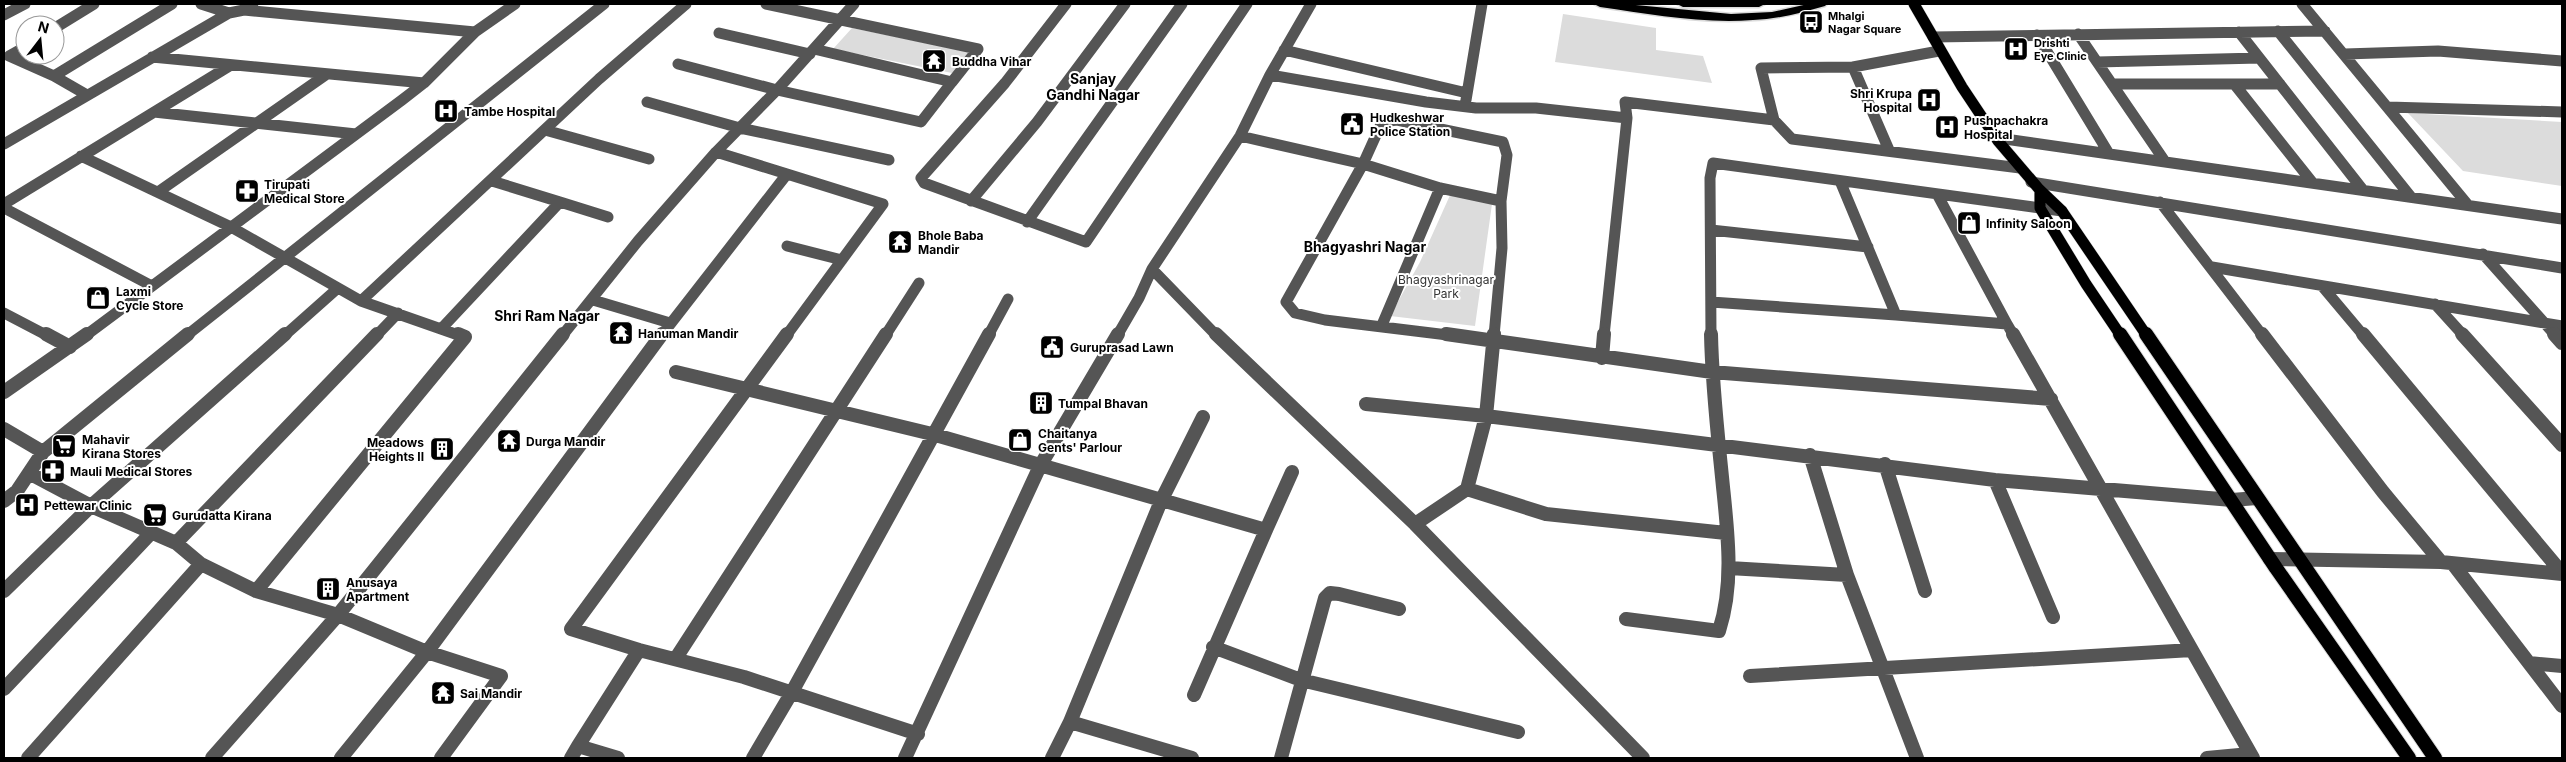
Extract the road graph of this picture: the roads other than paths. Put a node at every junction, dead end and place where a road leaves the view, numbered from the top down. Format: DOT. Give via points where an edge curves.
graph roads {
  1 [pos="24,4"];
  2 [pos="94,4"];
  3 [pos="172,4"];
  4 [pos="203,4"];
  5 [pos="253,4"];
  6 [pos="516,4"];
  7 [pos="604,4"];
  8 [pos="686,4"];
  9 [pos="766,4"];
  10 [pos="854,4"];
  11 [pos="1066,4"];
  12 [pos="1125,4"];
  13 [pos="1182,4"];
  14 [pos="1248,4"];
  15 [pos="1311,4"];
  16 [pos="1482,4"];
  17 [pos="1600,4"];
  18 [pos="1682,4"];
  19 [pos="1755,4"];
  20 [pos="1821,4"];
  21 [pos="1914,4"];
  22 [pos="2302,4"];
  23 [pos="244,10"];
  24 [pos="229,13"];
  25 [pos="4,15"];
  26 [pos="840,20"];
  27 [pos="65,22"];
  28 [pos="2278,31"];
  29 [pos="2325,31"];
  30 [pos="475,32"];
  31 [pos="2239,32"];
  32 [pos="719,33"];
  33 [pos="2078,34"];
  34 [pos="2037,35"];
  35 [pos="1933,37"];
  36 [pos="1284,50"];
  37 [pos="812,51"];
  38 [pos="1940,52"];
  39 [pos="15,53"];
  40 [pos="2345,54"];
  41 [pos="152,57"];
  42 [pos="2259,58"];
  43 [pos="15,59"];
  44 [pos="2562,61"];
  45 [pos="2097,62"];
  46 [pos="678,64"];
  47 [pos="29,65"];
  48 [pos="231,65"];
  49 [pos="1853,68"];
  50 [pos="326,74"];
  51 [pos="1270,75"];
  52 [pos="54,76"];
  53 [pos="952,82"];
  54 [pos="424,83"];
  55 [pos="2112,84"];
  56 [pos="2280,84"];
  57 [pos="2235,85"];
  58 [pos="777,90"];
  59 [pos="1467,93"];
  60 [pos="87,95"];
  61 [pos="647,102"];
  62 [pos="1465,107"];
  63 [pos="2388,107"];
  64 [pos="154,112"];
  65 [pos="2562,112"];
  66 [pos="1626,118"];
  67 [pos="1774,120"];
  68 [pos="256,123"];
  69 [pos="740,128"];
  70 [pos="545,130"];
  71 [pos="356,134"];
  72 [pos="9,136"];
  73 [pos="1240,136"];
  74 [pos="1998,138"];
  75 [pos="4,144"];
  76 [pos="1889,150"];
  77 [pos="716,152"];
  78 [pos="2108,152"];
  79 [pos="81,156"];
  80 [pos="649,159"];
  81 [pos="889,160"];
  82 [pos="2164,160"];
  83 [pos="1363,164"];
  84 [pos="2020,168"];
  85 [pos="787,174"];
  86 [pos="492,181"];
  87 [pos="1840,181"];
  88 [pos="2031,182"];
  89 [pos="2312,182"];
  90 [pos="1440,188"];
  91 [pos="2363,190"];
  92 [pos="158,192"];
  93 [pos="2040,192"];
  94 [pos="1937,194"];
  95 [pos="2411,197"];
  96 [pos="971,201"];
  97 [pos="1501,201"];
  98 [pos="560,202"];
  99 [pos="2160,202"];
  100 [pos="4,204"];
  101 [pos="2468,205"];
  102 [pos="4,208"];
  103 [pos="2040,208"];
  104 [pos="2062,211"];
  105 [pos="608,217"];
  106 [pos="2562,219"];
  107 [pos="1027,222"];
  108 [pos="232,227"];
  109 [pos="1711,230"];
  110 [pos="787,246"];
  111 [pos="1868,247"];
  112 [pos="2483,254"];
  113 [pos="282,258"];
  114 [pos="842,260"];
  115 [pos="2212,267"];
  116 [pos="2562,268"];
  117 [pos="1152,269"];
  118 [pos="919,283"];
  119 [pos="152,286"];
  120 [pos="2322,286"];
  121 [pos="338,288"];
  122 [pos="1008,299"];
  123 [pos="361,300"];
  124 [pos="593,300"];
  125 [pos="1712,302"];
  126 [pos="2434,304"];
  127 [pos="4,313"];
  128 [pos="398,314"];
  129 [pos="1896,315"];
  130 [pos="2543,322"];
  131 [pos="670,323"];
  132 [pos="2007,324"];
  133 [pos="1382,325"];
  134 [pos="2562,326"];
  135 [pos="442,328"];
  136 [pos="1492,340"];
  137 [pos="2562,342"];
  138 [pos="70,347"];
  139 [pos="1602,358"];
  140 [pos="676,372"];
  141 [pos="1712,372"];
  142 [pos="748,391"];
  143 [pos="4,392"];
  144 [pos="2051,399"];
  145 [pos="1366,404"];
  146 [pos="834,411"];
  147 [pos="1486,416"];
  148 [pos="1203,417"];
  149 [pos="4,429"];
  150 [pos="932,434"];
  151 [pos="1718,444"];
  152 [pos="2562,446"];
  153 [pos="43,452"];
  154 [pos="1810,454"];
  155 [pos="1885,464"];
  156 [pos="1040,466"];
  157 [pos="1292,472"];
  158 [pos="29,473"];
  159 [pos="1995,480"];
  160 [pos="1467,489"];
  161 [pos="2102,490"];
  162 [pos="2257,498"];
  163 [pos="2232,500"];
  164 [pos="4,501"];
  165 [pos="1161,501"];
  166 [pos="91,506"];
  167 [pos="1416,524"];
  168 [pos="1266,530"];
  169 [pos="152,532"];
  170 [pos="1726,533"];
  171 [pos="176,544"];
  172 [pos="2298,558"];
  173 [pos="2270,559"];
  174 [pos="2447,563"];
  175 [pos="201,564"];
  176 [pos="1729,568"];
  177 [pos="2562,573"];
  178 [pos="1847,574"];
  179 [pos="4,591"];
  180 [pos="256,591"];
  181 [pos="1925,591"];
  182 [pos="1399,609"];
  183 [pos="338,615"];
  184 [pos="2053,617"];
  185 [pos="1626,619"];
  186 [pos="1213,647"];
  187 [pos="638,650"];
  188 [pos="2192,650"];
  189 [pos="427,652"];
  190 [pos="676,658"];
  191 [pos="2529,663"];
  192 [pos="2562,666"];
  193 [pos="1884,668"];
  194 [pos="1750,676"];
  195 [pos="1301,680"];
  196 [pos="4,689"];
  197 [pos="792,692"];
  198 [pos="1194,695"];
  199 [pos="2562,706"];
  200 [pos="1070,722"];
  201 [pos="1518,732"];
  202 [pos="918,734"];
  203 [pos="574,752"];
  204 [pos="2252,756"];
  205 [pos="28,758"];
  206 [pos="212,758"];
  207 [pos="341,758"];
  208 [pos="441,758"];
  209 [pos="618,758"];
  210 [pos="753,758"];
  211 [pos="905,758"];
  212 [pos="1052,758"];
  213 [pos="1192,758"];
  214 [pos="1281,758"];
  215 [pos="1643,758"];
  216 [pos="1917,758"];
  217 [pos="2207,758"];
  218 [pos="2409,758"];
  219 [pos="2434,758"];
  1 -- 25 [label="street"];
  2 -- 27 [label="street"];
  3 -- 52 [label="street"];
  4 -- 24 [label="street"];
  5 -- 23 [label="street"];
  6 -- 30 [label="street"];
  7 -- 113 [label="street"];
  8 -- 70 [label="street"];
  9 -- 26 [label="street"];
  10 -- 26 [label="street"];
  11 -- 96 [label="street" via="1005,83 921,178 924,183"];
  12 -- 96 [label="street" via="1037,122"];
  13 -- 107 [label="street"];
  14 -- 107 [label="street" via="1086,242"];
  15 -- 36 [label="street"];
  16 -- 59 [label="street"];
  17 -- 20 [label="highway" via="1681,14 1772,16"];
  18 -- 19 [label="highway"];
  21 -- 35 [label="main road"];
  22 -- 29 [label="street"];
  23 -- 24 [label="street"];
  23 -- 30 [label="street"];
  24 -- 41 [label="street"];
  26 -- 37 [label="street"];
  26 -- 53 [label="street" via="978,49"];
  28 -- 29 [label="street"];
  28 -- 31 [label="street"];
  28 -- 95 [label="street"];
  29 -- 40 [label="street"];
  30 -- 54 [label="street"];
  31 -- 33 [label="street"];
  31 -- 42 [label="street"];
  32 -- 37 [label="street"];
  33 -- 34 [label="street"];
  33 -- 45 [label="street"];
  34 -- 35 [label="street"];
  34 -- 78 [label="street"];
  35 -- 38 [label="main road"];
  36 -- 51 [label="street"];
  36 -- 59 [label="street"];
  37 -- 53 [label="street"];
  37 -- 58 [label="street"];
  38 -- 49 [label="street"];
  38 -- 74 [label="main road"];
  39 -- 43 [label="street" via="9,56"];
  40 -- 44 [label="street" via="2438,52"];
  40 -- 63 [label="street"];
  41 -- 48 [label="street"];
  41 -- 60 [label="street"];
  42 -- 45 [label="street"];
  42 -- 56 [label="street"];
  45 -- 55 [label="street"];
  46 -- 58 [label="street"];
  47 -- 52 [label="street"];
  48 -- 50 [label="street"];
  48 -- 64 [label="street"];
  49 -- 67 [label="street" via="1761,68"];
  49 -- 76 [label="street"];
  50 -- 54 [label="street"];
  50 -- 68 [label="street"];
  51 -- 62 [label="street"];
  51 -- 73 [label="street"];
  52 -- 60 [label="street"];
  53 -- 58 [label="street" via="921,122"];
  54 -- 71 [label="street"];
  55 -- 57 [label="street"];
  55 -- 82 [label="street"];
  56 -- 57 [label="street"];
  56 -- 91 [label="street"];
  57 -- 89 [label="street"];
  58 -- 69 [label="street"];
  59 -- 62 [label="street"];
  60 -- 72 [label="street"];
  61 -- 69 [label="street"];
  62 -- 66 [label="street" via="1536,108"];
  63 -- 65 [label="street"];
  63 -- 101 [label="street"];
  64 -- 68 [label="street"];
  64 -- 79 [label="street"];
  66 -- 67 [label="street" via="1625,102"];
  66 -- 139 [label="street"];
  67 -- 76 [label="street" via="1792,139"];
  68 -- 71 [label="street"];
  68 -- 92 [label="street"];
  69 -- 77 [label="street"];
  69 -- 81 [label="street"];
  70 -- 80 [label="street"];
  70 -- 86 [label="street"];
  71 -- 108 [label="street"];
  72 -- 75 [label="street"];
  73 -- 83 [label="street"];
  73 -- 117 [label="street"];
  74 -- 78 [label="street"];
  74 -- 84 [label="main road"];
  76 -- 84 [label="street"];
  77 -- 85 [label="street"];
  77 -- 124 [label="street" via="638,241"];
  78 -- 82 [label="street"];
  79 -- 92 [label="street"];
  79 -- 100 [label="street"];
  82 -- 89 [label="street"];
  83 -- 90 [label="street"];
  83 -- 97 [label="street" via="1382,122 1390,120 1503,142 1507,155"];
  83 -- 133 [label="street" via="1286,302 1295,313 1325,320"];
  84 -- 88 [label="main road"];
  85 -- 114 [label="street" via="882,202 882,207"];
  85 -- 131 [label="street"];
  86 -- 98 [label="street"];
  86 -- 123 [label="street"];
  87 -- 94 [label="street"];
  87 -- 109 [label="street" via="1713,163 1710,178"];
  87 -- 111 [label="street"];
  88 -- 93 [label="main road"];
  88 -- 99 [label="street"];
  89 -- 91 [label="street"];
  90 -- 97 [label="street"];
  90 -- 133 [label="street"];
  91 -- 95 [label="street"];
  92 -- 108 [label="street"];
  93 -- 103 [label="main road"];
  93 -- 104 [label="main road"];
  94 -- 103 [label="street"];
  94 -- 132 [label="street"];
  95 -- 101 [label="street"];
  96 -- 107 [label="street"];
  97 -- 136 [label="street" via="1502,248"];
  98 -- 105 [label="street"];
  98 -- 135 [label="street"];
  99 -- 112 [label="street"];
  99 -- 115 [label="street"];
  101 -- 106 [label="street"];
  102 -- 119 [label="street"];
  103 -- 104 [label="street"];
  103 -- 163 [label="main road" via="2086,284"];
  104 -- 162 [label="main road"];
  108 -- 113 [label="street"];
  108 -- 119 [label="street"];
  109 -- 111 [label="street"];
  109 -- 125 [label="street"];
  110 -- 114 [label="street"];
  111 -- 129 [label="street"];
  112 -- 116 [label="street"];
  112 -- 130 [label="street"];
  113 -- 121 [label="street"];
  113 -- 153 [label="street"];
  114 -- 142 [label="street"];
  115 -- 120 [label="street"];
  115 -- 174 [label="street" via="2383,492"];
  117 -- 156 [label="street" via="1139,298"];
  117 -- 167 [label="street" via="1250,369"];
  118 -- 146 [label="street"];
  119 -- 138 [label="street"];
  120 -- 126 [label="street"];
  120 -- 177 [label="street"];
  121 -- 123 [label="street"];
  121 -- 166 [label="street"];
  122 -- 150 [label="street"];
  123 -- 128 [label="street"];
  124 -- 131 [label="street"];
  124 -- 183 [label="street"];
  125 -- 129 [label="street"];
  125 -- 141 [label="street"];
  126 -- 130 [label="street"];
  126 -- 152 [label="street"];
  127 -- 138 [label="street"];
  128 -- 135 [label="street"];
  128 -- 171 [label="street"];
  129 -- 132 [label="street"];
  130 -- 134 [label="street"];
  130 -- 137 [label="street"];
  131 -- 189 [label="street"];
  132 -- 144 [label="street"];
  133 -- 136 [label="street"];
  135 -- 180 [label="street" via="465,337"];
  136 -- 139 [label="street"];
  136 -- 147 [label="street"];
  138 -- 143 [label="street"];
  139 -- 141 [label="street"];
  140 -- 142 [label="street"];
  141 -- 144 [label="street"];
  141 -- 151 [label="street"];
  142 -- 146 [label="street"];
  142 -- 187 [label="street" via="571,629"];
  144 -- 161 [label="street"];
  145 -- 147 [label="street"];
  146 -- 150 [label="street"];
  146 -- 190 [label="street"];
  147 -- 151 [label="street"];
  147 -- 160 [label="street"];
  148 -- 165 [label="street"];
  149 -- 153 [label="street"];
  150 -- 156 [label="street"];
  150 -- 197 [label="street"];
  151 -- 154 [label="street"];
  151 -- 170 [label="street"];
  153 -- 158 [label="street"];
  154 -- 155 [label="street"];
  154 -- 178 [label="street"];
  155 -- 159 [label="street"];
  155 -- 181 [label="street"];
  156 -- 165 [label="street"];
  156 -- 202 [label="street"];
  157 -- 168 [label="street"];
  158 -- 164 [label="street"];
  158 -- 166 [label="street"];
  159 -- 161 [label="street"];
  159 -- 184 [label="street"];
  160 -- 167 [label="street"];
  160 -- 170 [label="street" via="1546,514"];
  161 -- 163 [label="street"];
  161 -- 188 [label="street"];
  162 -- 163 [label="street"];
  162 -- 172 [label="main road"];
  163 -- 173 [label="main road"];
  165 -- 168 [label="street"];
  165 -- 200 [label="street"];
  166 -- 169 [label="street"];
  166 -- 179 [label="street"];
  167 -- 215 [label="street"];
  168 -- 186 [label="street"];
  169 -- 171 [label="street"];
  169 -- 196 [label="street"];
  170 -- 176 [label="street"];
  171 -- 175 [label="street"];
  172 -- 173 [label="street"];
  172 -- 174 [label="street"];
  172 -- 219 [label="main road"];
  173 -- 218 [label="main road"];
  174 -- 177 [label="street"];
  174 -- 191 [label="street"];
  175 -- 180 [label="street"];
  175 -- 205 [label="street"];
  176 -- 178 [label="street"];
  176 -- 185 [label="street" via="1724,622 1719,630"];
  178 -- 193 [label="street"];
  180 -- 183 [label="street"];
  182 -- 195 [label="street" via="1330,593 1325,598"];
  183 -- 189 [label="street"];
  183 -- 206 [label="street"];
  186 -- 195 [label="street"];
  186 -- 198 [label="street"];
  187 -- 190 [label="street"];
  187 -- 203 [label="street"];
  188 -- 193 [label="street"];
  188 -- 204 [label="street"];
  189 -- 207 [label="street"];
  189 -- 208 [label="street" via="501,676"];
  190 -- 197 [label="street"];
  191 -- 192 [label="street"];
  191 -- 199 [label="street"];
  193 -- 194 [label="street"];
  193 -- 216 [label="street"];
  195 -- 201 [label="street"];
  195 -- 214 [label="street"];
  197 -- 202 [label="street"];
  197 -- 210 [label="street"];
  200 -- 212 [label="street"];
  200 -- 213 [label="street"];
  202 -- 211 [label="street"];
  203 -- 209 [label="street"];
  204 -- 217 [label="street"];
}
